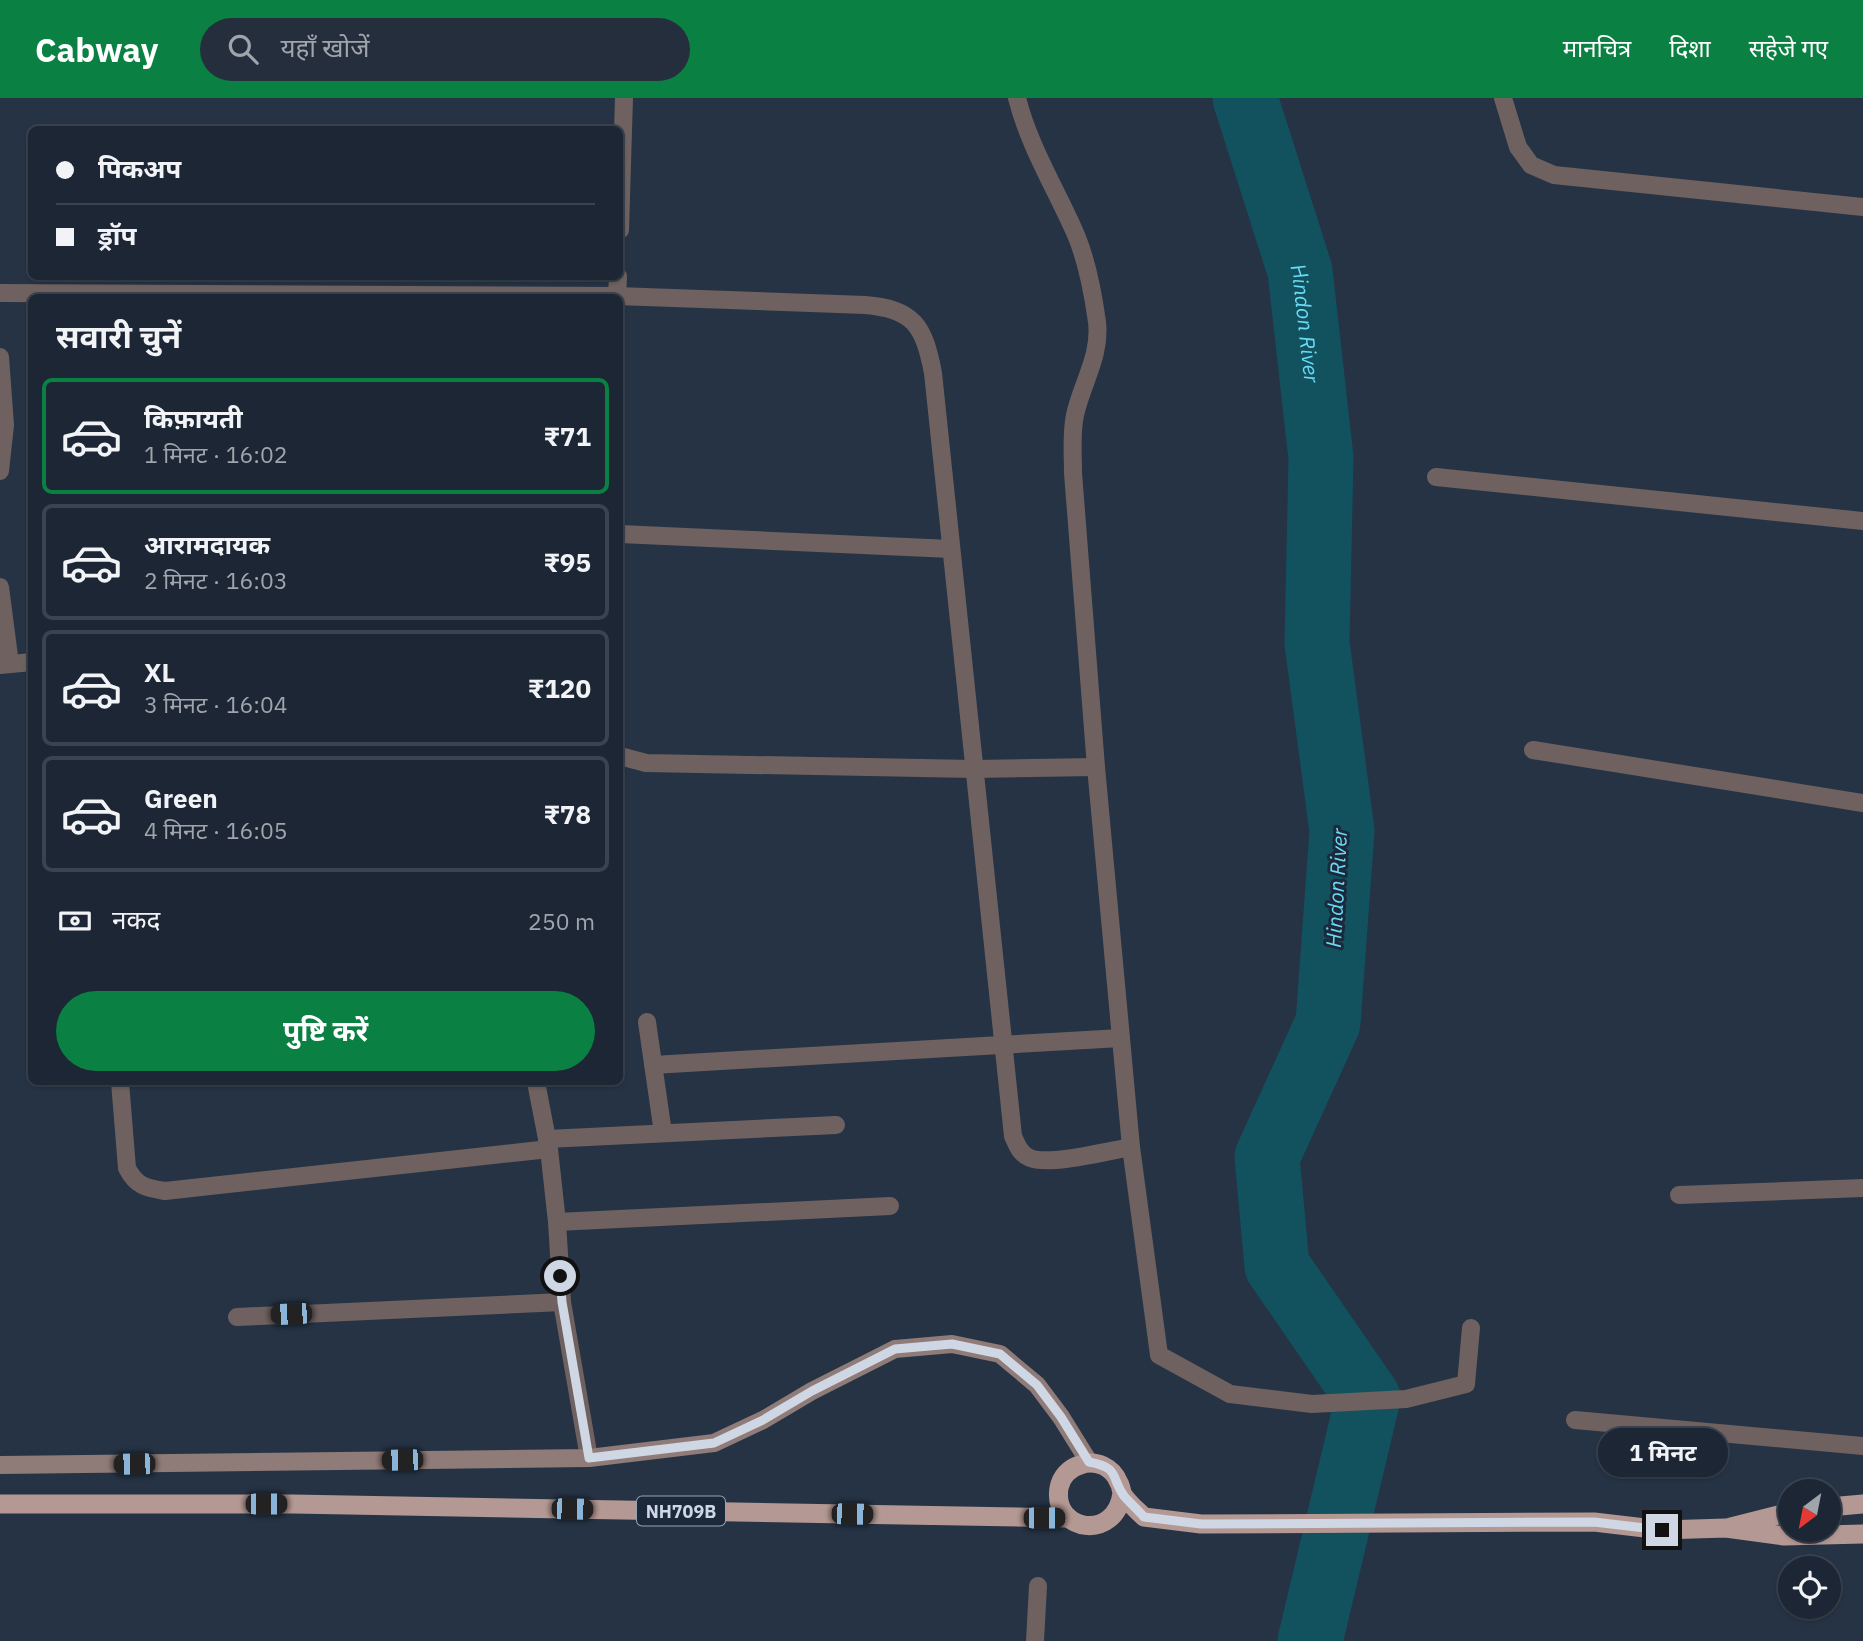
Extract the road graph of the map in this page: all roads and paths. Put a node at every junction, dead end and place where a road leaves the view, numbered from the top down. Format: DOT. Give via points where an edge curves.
graph roads {
  1 [pos="624,98"];
  2 [pos="1017,98"];
  3 [pos="1503,98"];
  4 [pos="623,131"];
  5 [pos="1863,206"];
  6 [pos="0,293"];
  7 [pos="130,294"];
  8 [pos="623,297"];
  9 [pos="0,357"];
  10 [pos="0,471"];
  11 [pos="1436,477"];
  12 [pos="1863,521"];
  13 [pos="623,534"];
  14 [pos="951,549"];
  15 [pos="0,587"];
  16 [pos="28,662"];
  17 [pos="5,664"];
  18 [pos="1533,750"];
  19 [pos="623,757"];
  20 [pos="1096,767"];
  21 [pos="974,769"];
  22 [pos="1863,803"];
  23 [pos="647,1022"];
  24 [pos="1121,1038"];
  25 [pos="1004,1045"];
  26 [pos="653,1065"];
  27 [pos="120,1085"];
  28 [pos="538,1085"];
  29 [pos="836,1125"];
  30 [pos="663,1133"];
  31 [pos="548,1144"];
  32 [pos="1131,1147"];
  33 [pos="1863,1188"];
  34 [pos="1679,1195"];
  35 [pos="890,1206"];
  36 [pos="557,1222"];
  37 [pos="562,1302"];
  38 [pos="237,1317"];
  39 [pos="1471,1328"];
  40 [pos="1575,1420"];
  41 [pos="1863,1446"];
  42 [pos="589,1458"];
  43 [pos="1089,1462"];
  44 [pos="0,1465"];
  45 [pos="1122,1493"];
  46 [pos="0,1504"];
  47 [pos="1863,1504"];
  48 [pos="1841,1506"];
  49 [pos="1778,1515"];
  50 [pos="1069,1518"];
  51 [pos="1726,1528"];
  52 [pos="1863,1534"];
  53 [pos="1038,1586"];
  54 [pos="1035,1641"];
  1 -- 4 [label="street"];
  2 -- 20 [label="street" via="1023,122 1077,237 1097,325 1096,351 1072,437"];
  3 -- 5 [label="street" via="1518,147 1531,165 1554,175"];
  6 -- 7 [label="street"];
  8 -- 14 [label="street" via="864,304 890,307 909,317 927,341 931,362"];
  9 -- 10 [label="street" via="5,425"];
  11 -- 12 [label="street"];
  13 -- 14 [label="street"];
  14 -- 21 [label="street"];
  15 -- 17 [label="street"];
  16 -- 17 [label="street"];
  18 -- 22 [label="street"];
  19 -- 21 [label="street" via="646,763"];
  20 -- 21 [label="street"];
  20 -- 24 [label="street"];
  21 -- 25 [label="street"];
  23 -- 26 [label="street"];
  24 -- 25 [label="street"];
  24 -- 32 [label="street"];
  25 -- 26 [label="street"];
  25 -- 32 [label="street" via="1013,1136 1028,1157 1043,1161"];
  26 -- 30 [label="street"];
  27 -- 31 [label="street" via="127,1168 143,1188 164,1191"];
  28 -- 31 [label="street"];
  29 -- 30 [label="street"];
  30 -- 31 [label="street"];
  31 -- 36 [label="street"];
  32 -- 39 [label="street" via="1159,1355 1230,1394 1312,1404 1406,1399 1466,1384"];
  33 -- 34 [label="street"];
  35 -- 36 [label="street"];
  36 -- 37 [label="street"];
  37 -- 38 [label="street"];
  37 -- 42 [label="street"];
  40 -- 41 [label="street"];
  42 -- 43 [label="main road" via="714,1443 895,1349 952,1344 1000,1354 1037,1385"];
  42 -- 44 [label="main road"];
  43 -- 45 [label="highway" via="1112,1471"];
  43 -- 50 [label="highway" via="1077,1465 1060,1483 1058,1496"];
  45 -- 50 [label="highway, NH709B" via="1121,1506 1103,1523 1091,1526"];
  45 -- 51 [label="highway" via="1144,1517 1201,1524 1594,1522 1662,1530"];
  46 -- 50 [label="highway, NH709B" via="293,1504"];
  47 -- 48 [label="highway"];
  49 -- 51 [label="highway"];
  51 -- 52 [label="highway" via="1784,1536"];
  53 -- 54 [label="street"];
}
